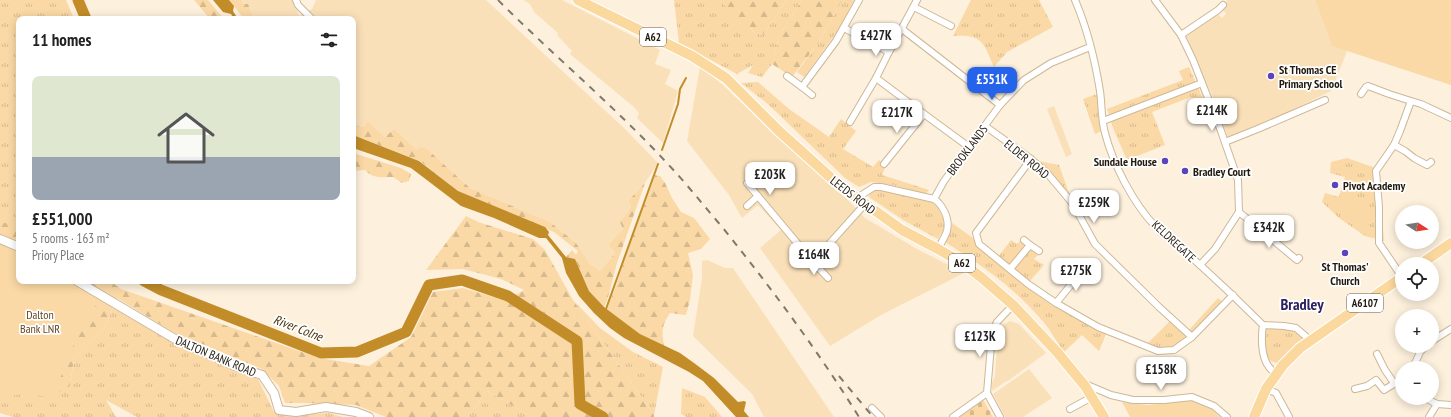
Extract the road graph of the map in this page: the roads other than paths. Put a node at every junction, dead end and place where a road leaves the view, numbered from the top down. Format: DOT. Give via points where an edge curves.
graph roads {
  1 [pos="296,0"];
  2 [pos="578,0"];
  3 [pos="859,0"];
  4 [pos="917,0"];
  5 [pos="1075,0"];
  6 [pos="1155,0"];
  7 [pos="1222,5"];
  8 [pos="914,7"];
  9 [pos="309,16"];
  10 [pos="951,26"];
  11 [pos="844,28"];
  12 [pos="902,29"];
  13 [pos="1181,35"];
  14 [pos="1090,47"];
  15 [pos="888,52"];
  16 [pos="787,76"];
  17 [pos="876,78"];
  18 [pos="1202,83"];
  19 [pos="802,87"];
  20 [pos="1362,94"];
  21 [pos="812,95"];
  22 [pos="1325,100"];
  23 [pos="1411,101"];
  24 [pos="1000,105"];
  25 [pos="924,114"];
  26 [pos="1451,118"];
  27 [pos="1103,121"];
  28 [pos="850,122"];
  29 [pos="985,126"];
  30 [pos="1225,142"];
  31 [pos="1394,145"];
  32 [pos="969,146"];
  33 [pos="884,151"];
  34 [pos="891,155"];
  35 [pos="1031,159"];
  36 [pos="1431,162"];
  37 [pos="884,164"];
  38 [pos="747,183"];
  39 [pos="758,196"];
  40 [pos="857,198"];
  41 [pos="934,199"];
  42 [pos="865,204"];
  43 [pos="747,206"];
  44 [pos="1239,212"];
  45 [pos="0,239"];
  46 [pos="1024,240"];
  47 [pos="1451,243"];
  48 [pos="1030,245"];
  49 [pos="16,247"];
  50 [pos="938,249"];
  51 [pos="1039,251"];
  52 [pos="1431,257"];
  53 [pos="1297,260"];
  54 [pos="813,262"];
  55 [pos="1200,265"];
  56 [pos="1395,267"];
  57 [pos="1010,269"];
  58 [pos="1083,270"];
  59 [pos="828,278"];
  60 [pos="1395,282"];
  61 [pos="82,284"];
  62 [pos="1233,295"];
  63 [pos="1056,303"];
  64 [pos="1013,305"];
  65 [pos="1263,325"];
  66 [pos="1451,328"];
  67 [pos="1192,337"];
  68 [pos="1439,337"];
  69 [pos="1310,340"];
  70 [pos="1377,354"];
  71 [pos="1276,374"];
  72 [pos="1082,382"];
  73 [pos="1394,383"];
  74 [pos="1355,388"];
  75 [pos="1266,389"];
  76 [pos="987,393"];
  77 [pos="1092,397"];
  78 [pos="1439,404"];
  79 [pos="1436,405"];
  80 [pos="1451,405"];
  81 [pos="872,408"];
  82 [pos="1070,409"];
  83 [pos="370,417"];
  84 [pos="881,417"];
  85 [pos="953,417"];
  86 [pos="1000,417"];
  87 [pos="1104,417"];
  88 [pos="1226,417"];
  89 [pos="1254,417"];
  90 [pos="1289,417"];
  91 [pos="1428,417"];
  1 -- 9 [label="street"];
  2 -- 40 [label="main road, LEEDS ROAD / A62" via="692,56 726,78 779,131 838,185"];
  3 -- 11 [label="street"];
  4 -- 8 [label="street"];
  5 -- 14 [label="street, KELDREGATE"];
  6 -- 13 [label="street"];
  7 -- 13 [label="street" via="1220,12"];
  8 -- 10 [label="street"];
  8 -- 12 [label="street"];
  11 -- 15 [label="street"];
  11 -- 19 [label="street"];
  12 -- 15 [label="street"];
  12 -- 24 [label="street"];
  13 -- 18 [label="street"];
  14 -- 24 [label="street, BROOKLANDS" via="1060,59 1024,80"];
  14 -- 27 [label="street, KELDREGATE" via="1100,90"];
  15 -- 17 [label="street"];
  16 -- 19 [label="street"];
  17 -- 25 [label="street"];
  17 -- 28 [label="street"];
  18 -- 27 [label="street"];
  18 -- 30 [label="street"];
  19 -- 21 [label="street"];
  20 -- 23 [label="street" via="1368,86"];
  22 -- 30 [label="street"];
  23 -- 26 [label="street"];
  23 -- 31 [label="street"];
  24 -- 29 [label="street, BROOKLANDS"];
  25 -- 32 [label="street"];
  25 -- 34 [label="street"];
  27 -- 55 [label="street, KELDREGATE" via="1107,139 1128,188 1155,225"];
  29 -- 32 [label="street, BROOKLANDS"];
  29 -- 35 [label="street, ELDER ROAD"];
  30 -- 44 [label="street" via="1238,180"];
  31 -- 36 [label="street" via="1427,165"];
  31 -- 56 [label="street" via="1376,171 1379,243"];
  32 -- 41 [label="street, BROOKLANDS"];
  33 -- 34 [label="street"];
  34 -- 37 [label="street"];
  35 -- 57 [label="street" via="976,233 979,244"];
  35 -- 67 [label="street, ELDER ROAD" via="1047,173 1072,204 1095,244"];
  38 -- 39 [label="street"];
  39 -- 43 [label="street"];
  39 -- 54 [label="street"];
  40 -- 41 [label="street" via="874,187 881,187"];
  40 -- 42 [label="main road, LEEDS ROAD / A62"];
  41 -- 50 [label="street" via="944,209 947,221 947,230"];
  42 -- 50 [label="main road, LEEDS ROAD / A62" via="902,230"];
  42 -- 54 [label="street"];
  44 -- 53 [label="street"];
  44 -- 55 [label="street" via="1215,249"];
  45 -- 49 [label="street"];
  46 -- 48 [label="street"];
  47 -- 52 [label="main road"];
  48 -- 51 [label="street"];
  48 -- 57 [label="street"];
  50 -- 64 [label="main road, LEEDS ROAD / A62" via="964,264"];
  54 -- 59 [label="street"];
  55 -- 62 [label="street, KELDREGATE"];
  57 -- 63 [label="street"];
  58 -- 63 [label="street"];
  60 -- 69 [label="main road, A6107"];
  61 -- 83 [label="street, DALTON BANK ROAD" via="175,339 235,366 262,375 274,393 279,410 296,412 326,407"];
  62 -- 65 [label="street, KELDREGATE"];
  62 -- 67 [label="street"];
  63 -- 67 [label="street" via="1098,327 1158,351 1174,350"];
  64 -- 72 [label="main road, LEEDS ROAD / A62"];
  64 -- 76 [label="street" via="997,322 992,333"];
  65 -- 69 [label="street" via="1296,328"];
  65 -- 71 [label="street" via="1264,356 1268,367"];
  66 -- 68 [label="street"];
  69 -- 71 [label="main road, A6107"];
  70 -- 73 [label="street"];
  71 -- 75 [label="main road, A6107"];
  72 -- 77 [label="main road, LEEDS ROAD / A62"];
  72 -- 88 [label="street" via="1111,395 1134,400 1192,397 1214,406"];
  73 -- 74 [label="street" via="1384,390 1376,380 1368,386"];
  75 -- 89 [label="main road, A6107"];
  75 -- 90 [label="street" via="1276,393"];
  76 -- 85 [label="street"];
  76 -- 86 [label="street"];
  77 -- 82 [label="street"];
  77 -- 87 [label="main road, LEEDS ROAD / A62"];
  78 -- 80 [label="street"];
  79 -- 91 [label="street"];
  81 -- 84 [label="street"];
}
